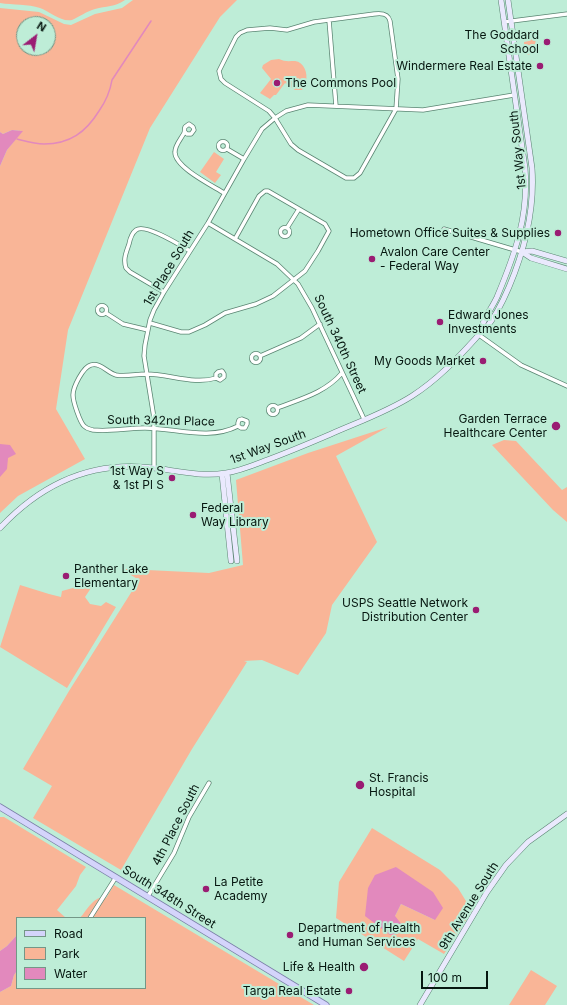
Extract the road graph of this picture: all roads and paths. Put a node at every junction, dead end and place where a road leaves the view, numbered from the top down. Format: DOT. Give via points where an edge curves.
graph roads {
  1 [pos="501,0"];
  2 [pos="508,0"];
  3 [pos="567,14"];
  4 [pos="329,20"];
  5 [pos="504,22"];
  6 [pos="512,22"];
  7 [pos="514,95"];
  8 [pos="336,106"];
  9 [pos="396,109"];
  10 [pos="275,118"];
  11 [pos="185,132"];
  12 [pos="227,149"];
  13 [pos="244,159"];
  14 [pos="224,193"];
  15 [pos="299,209"];
  16 [pos="208,223"];
  17 [pos="287,228"];
  18 [pos="444,229"];
  19 [pos="235,239"];
  20 [pos="516,250"];
  21 [pos="190,251"];
  22 [pos="522,252"];
  23 [pos="567,261"];
  24 [pos="567,269"];
  25 [pos="294,280"];
  26 [pos="164,292"];
  27 [pos="106,313"];
  28 [pos="150,324"];
  29 [pos="320,324"];
  30 [pos="148,330"];
  31 [pos="479,334"];
  32 [pos="260,356"];
  33 [pos="342,373"];
  34 [pos="146,374"];
  35 [pos="216,378"];
  36 [pos="567,386"];
  37 [pos="277,408"];
  38 [pos="364,419"];
  39 [pos="238,426"];
  40 [pos="155,429"];
  41 [pos="154,468"];
  42 [pos="224,473"];
  43 [pos="0,528"];
  44 [pos="234,561"];
  45 [pos="209,783"];
  46 [pos="0,807"];
  47 [pos="567,814"];
  48 [pos="116,877"];
  49 [pos="148,896"];
  50 [pos="91,917"];
  51 [pos="326,1005"];
  52 [pos="420,1005"];
  1 -- 5 [label="main road, 1st Way South"];
  2 -- 6 [label="main road, 1st Way South"];
  3 -- 6 [label="street"];
  4 -- 8 [label="street"];
  4 -- 9 [label="street" via="381,13 387,15 398,79"];
  4 -- 10 [label="street" via="287,30 259,29 243,32 236,37 222,64 219,73 221,79 265,107"];
  5 -- 6 [label="street"];
  5 -- 7 [label="main road, 1st Way South"];
  6 -- 22 [label="main road, 1st Way South" via="533,185 529,225"];
  7 -- 9 [label="street, 1st Place South" via="423,110"];
  7 -- 20 [label="main road, 1st Way South" via="526,184 522,226"];
  8 -- 9 [label="street, 1st Place South"];
  8 -- 10 [label="street, 1st Place South" via="300,106"];
  9 -- 10 [label="street" via="354,178 341,175 295,148"];
  10 -- 13 [label="street, 1st Place South" via="262,129"];
  11 -- 14 [label="street" via="176,146 176,158 185,168"];
  12 -- 13 [label="street"];
  13 -- 14 [label="street, 1st Place South"];
  14 -- 16 [label="street, 1st Place South"];
  15 -- 17 [label="street"];
  15 -- 19 [label="street" via="277,195 265,191 259,196"];
  15 -- 25 [label="street" via="325,224 329,231 310,265"];
  16 -- 19 [label="street, South 340th Street"];
  16 -- 21 [label="street, 1st Place South"];
  18 -- 20 [label="street"];
  19 -- 25 [label="street, South 340th Street" via="277,264"];
  20 -- 22 [label="street"];
  20 -- 31 [label="main road, 1st Way South"];
  21 -- 26 [label="street, 1st Place South"];
  21 -- 26 [label="street" via="151,230 135,230 125,257 126,268"];
  22 -- 23 [label="main road" via="532,251"];
  22 -- 24 [label="main road" via="531,258"];
  22 -- 31 [label="main road, 1st Way South" via="500,307 486,329"];
  25 -- 28 [label="street" via="278,293 225,314 193,331 181,332"];
  25 -- 29 [label="street, South 340th Street" via="305,294"];
  26 -- 28 [label="street, 1st Place South"];
  27 -- 30 [label="street" via="123,324"];
  28 -- 30 [label="street, 1st Place South"];
  29 -- 32 [label="street" via="300,338"];
  29 -- 33 [label="street, South 340th Street"];
  30 -- 34 [label="street, 1st Place South" via="144,351"];
  31 -- 36 [label="street" via="521,365"];
  31 -- 38 [label="main road, 1st Way South" via="452,364 426,386 398,404"];
  33 -- 37 [label="street" via="317,393"];
  33 -- 38 [label="street, South 340th Street"];
  34 -- 35 [label="street" via="199,380"];
  34 -- 40 [label="street, 1st Place South"];
  34 -- 40 [label="street, South 342nd Place" via="117,375 98,365 90,365 75,387 73,396 83,424 90,430"];
  38 -- 42 [label="main road, 1st Way South" via="296,450"];
  39 -- 40 [label="street, South 342nd Place" via="204,433"];
  40 -- 41 [label="street, 1st Place South"];
  41 -- 42 [label="main road, 1st Way South" via="201,474"];
  41 -- 43 [label="main road, 1st Way South" via="108,468 71,477 35,497"];
  42 -- 44 [label="main road"];
  45 -- 49 [label="street, 4th Place South" via="188,817 174,853"];
  46 -- 48 [label="main road, South 348th Street"];
  47 -- 52 [label="main road, 9th Avenue South" via="528,842 506,865 487,892"];
  48 -- 49 [label="main road, South 348th Street"];
  48 -- 50 [label="street"];
  49 -- 51 [label="main road, South 348th Street"];
}
